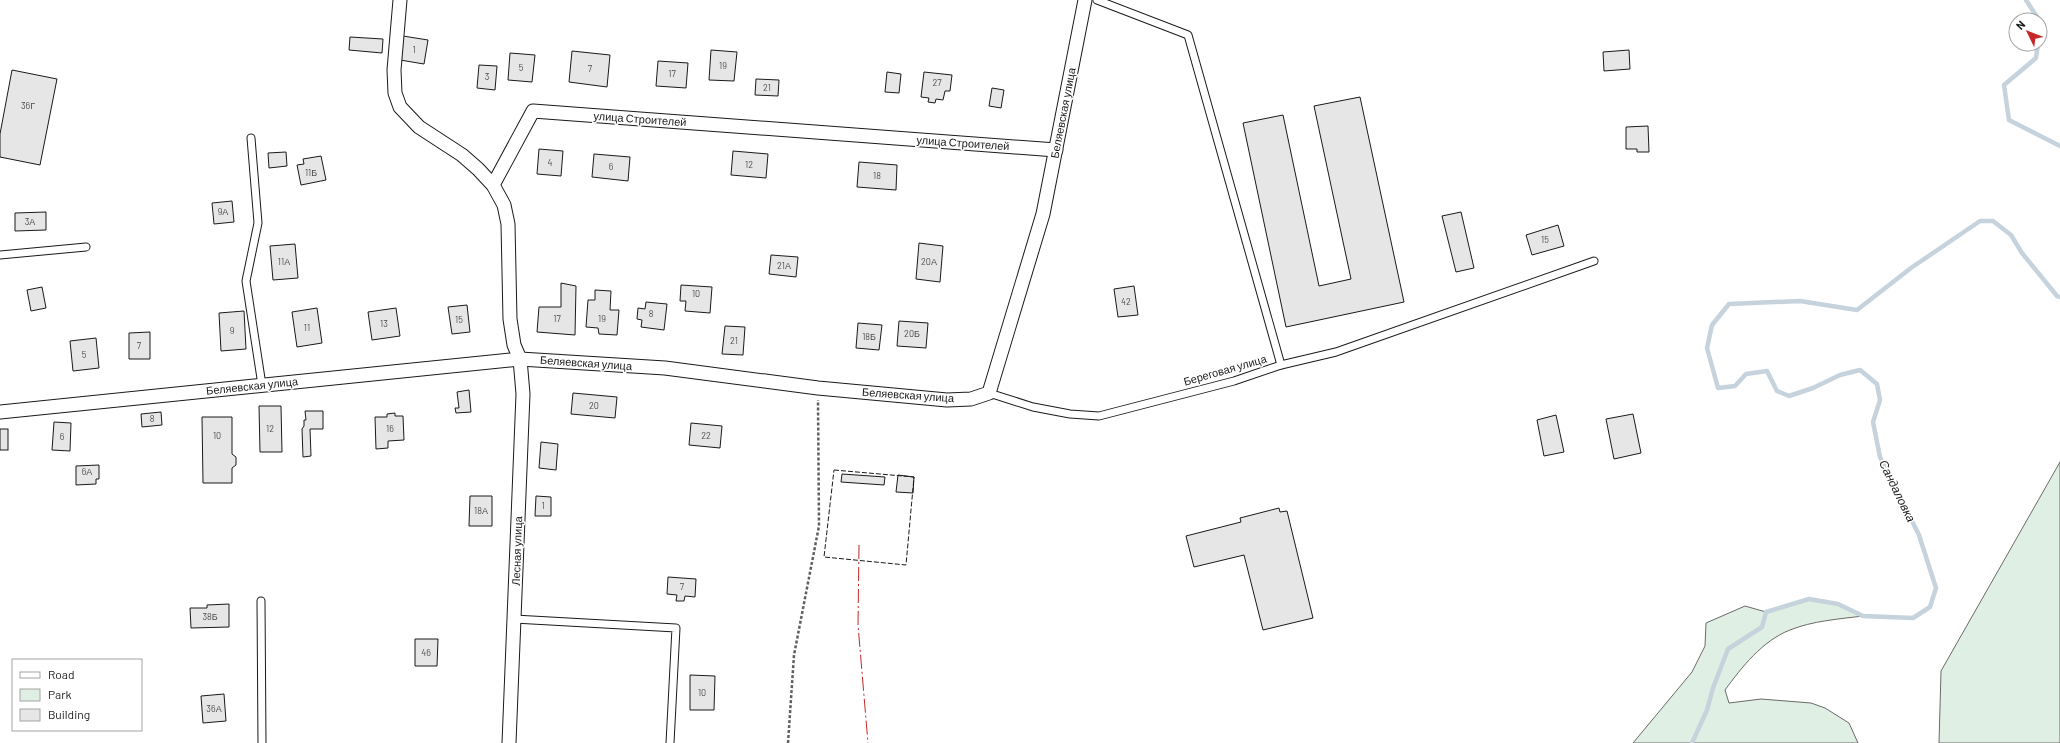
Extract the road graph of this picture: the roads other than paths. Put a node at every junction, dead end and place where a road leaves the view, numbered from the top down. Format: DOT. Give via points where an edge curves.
graph roads {
  1 [pos="1085,0"];
  2 [pos="1097,0"];
  3 [pos="400,2"];
  4 [pos="251,138"];
  5 [pos="1056,150"];
  6 [pos="493,184"];
  7 [pos="86,247"];
  8 [pos="0,255"];
  9 [pos="1594,261"];
  10 [pos="520,359"];
  11 [pos="1282,365"];
  12 [pos="262,385"];
  13 [pos="989,393"];
  14 [pos="0,412"];
  15 [pos="261,601"];
  16 [pos="514,619"];
  17 [pos="262,743"];
  18 [pos="509,743"];
  19 [pos="670,743"];
  1 -- 5 [label="street, Беляевская улица"];
  2 -- 11 [label="lane" via="1188,35"];
  3 -- 6 [label="street" via="394,70 395,92 400,107 419,127 462,154"];
  4 -- 12 [label="lane" via="258,223 246,280"];
  5 -- 6 [label="street, улица Строителей" via="532,111"];
  5 -- 13 [label="street, Беляевская улица" via="1043,214"];
  6 -- 10 [label="street, Лесная улица" via="504,205 508,224 510,319 514,345"];
  7 -- 8 [label="lane"];
  9 -- 11 [label="lane, Береговая улица" via="1380,338"];
  10 -- 12 [label="street, Беляевская улица"];
  10 -- 13 [label="street, Беляевская улица" via="665,368 818,388 947,400"];
  10 -- 16 [label="street, Лесная улица" via="523,394"];
  11 -- 13 [label="lane, Береговая улица" via="1234,381 1099,416 1033,407"];
  12 -- 14 [label="street, Беляевская улица"];
  15 -- 17 [label="lane"];
  16 -- 18 [label="street, Лесная улица"];
  16 -- 19 [label="lane" via="676,628"];
}
